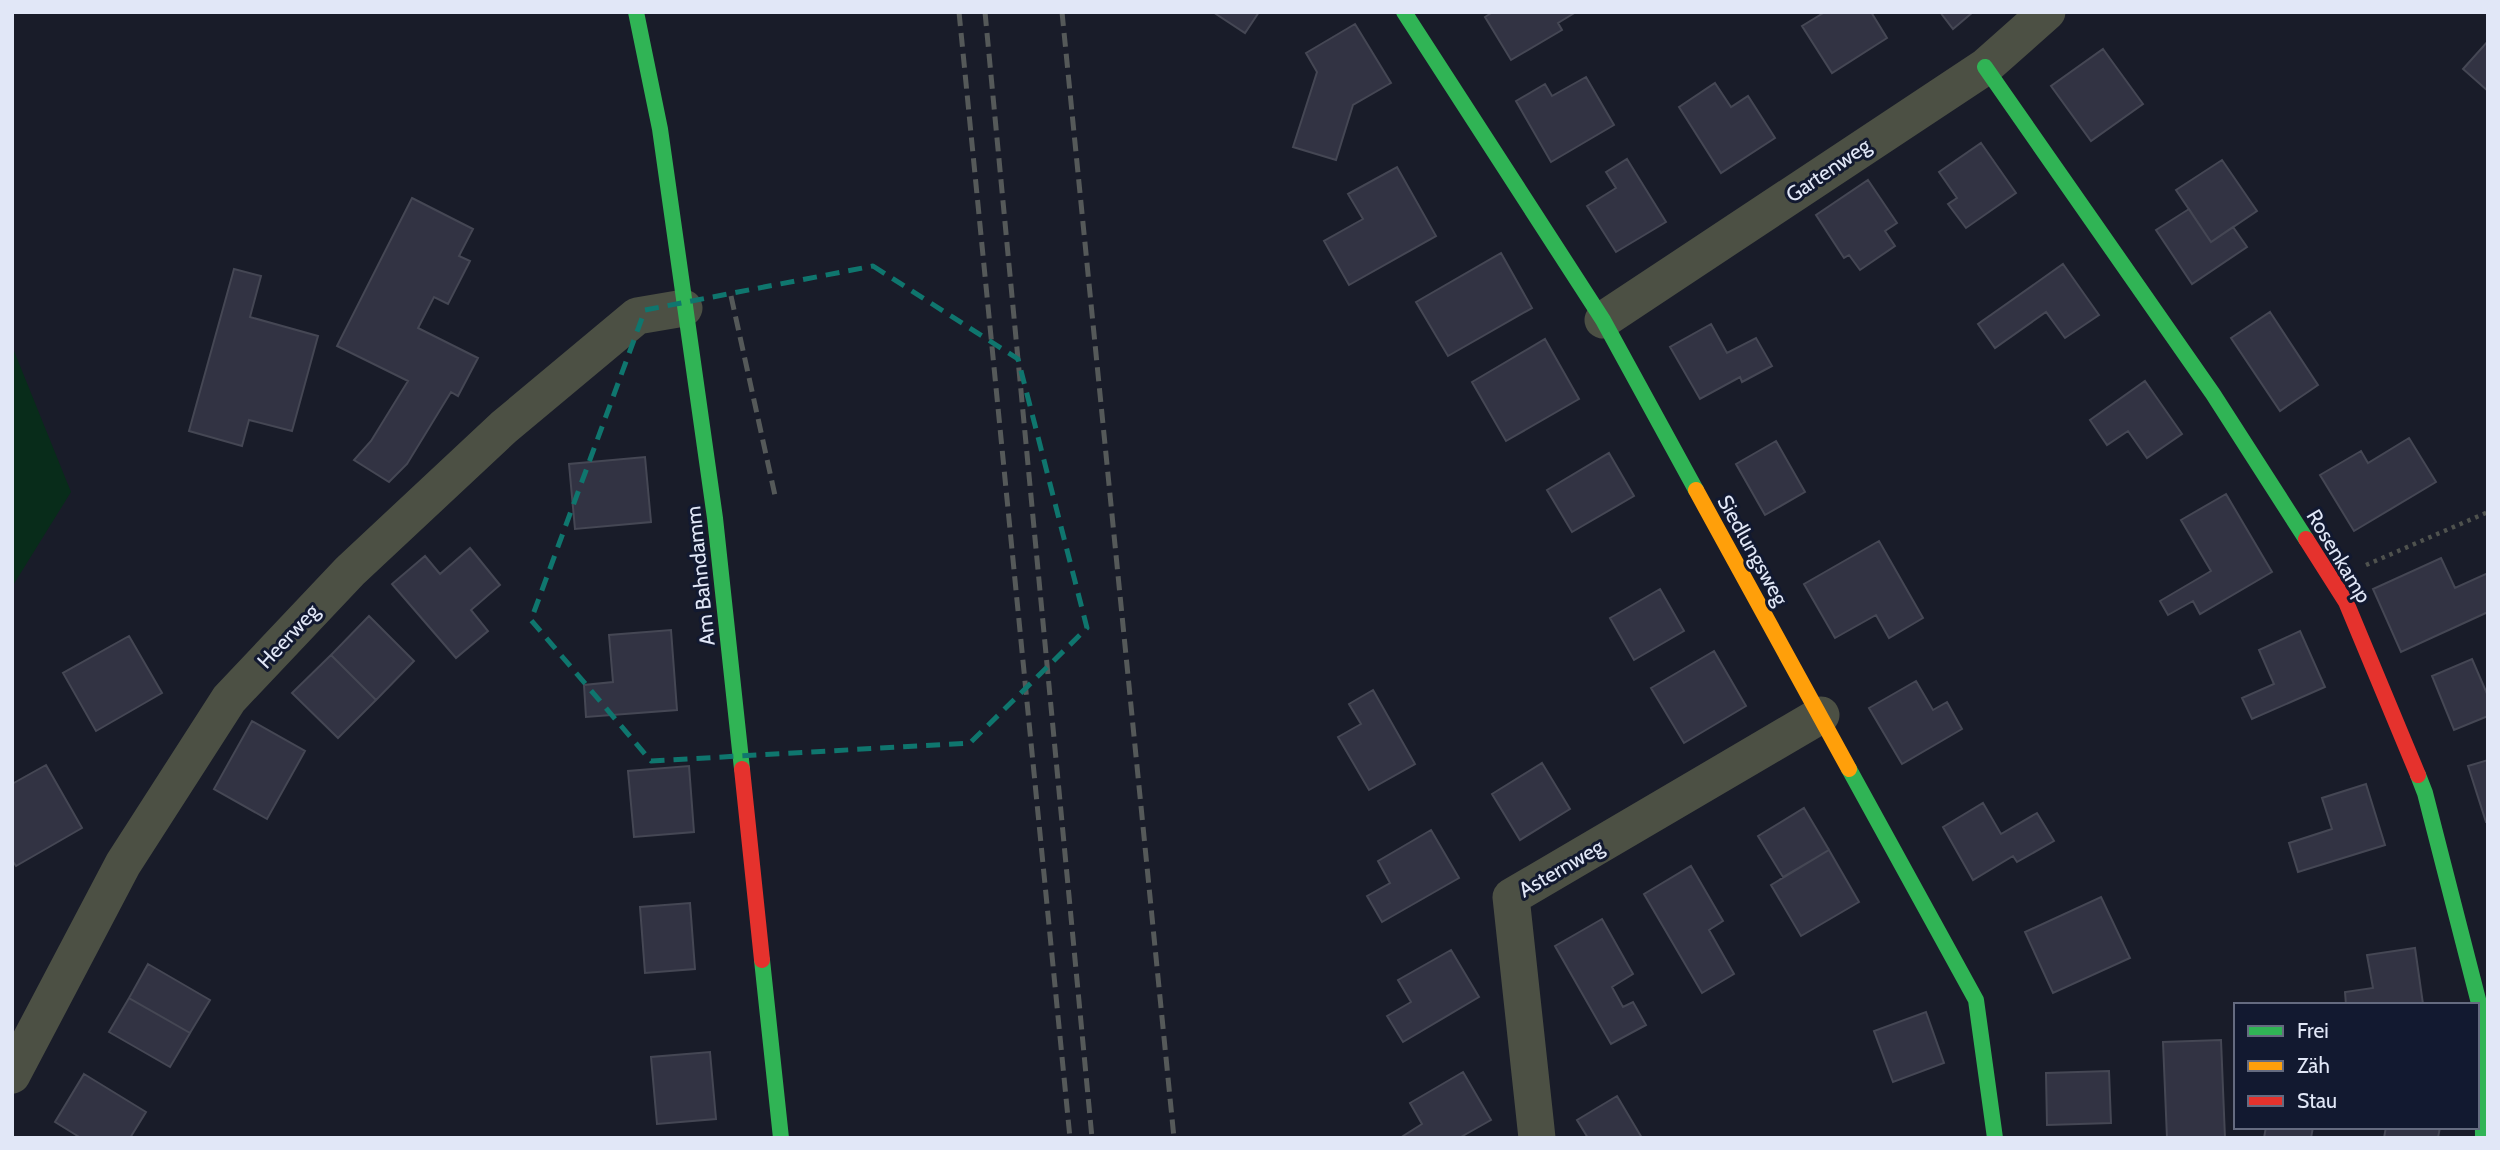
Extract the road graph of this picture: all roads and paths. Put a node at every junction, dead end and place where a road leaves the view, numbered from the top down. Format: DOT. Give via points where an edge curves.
graph roads {
  1 [pos="636,12"];
  2 [pos="1404,12"];
  3 [pos="2047,12"];
  4 [pos="1985,67"];
  5 [pos="684,308"];
  6 [pos="1603,320"];
  7 [pos="2488,512"];
  8 [pos="2331,580"];
  9 [pos="1821,716"];
  10 [pos="2479,1003"];
  11 [pos="2479,1003"];
  12 [pos="12,1075"];
  13 [pos="781,1138"];
  14 [pos="1537,1138"];
  15 [pos="1995,1138"];
  16 [pos="2483,1138"];
  1 -- 5 [label="street, Am Bahndamm" via="660,129"];
  2 -- 6 [label="street, Siedlungsweg"];
  3 -- 4 [label="street, Gartenweg"];
  4 -- 6 [label="street, Gartenweg"];
  4 -- 8 [label="street, Rosenkamp" via="2213,394"];
  5 -- 12 [label="street, Heerweg" via="637,316 504,427 350,571 229,699 123,864"];
  5 -- 13 [label="street, Am Bahndamm" via="715,518"];
  6 -- 9 [label="street, Siedlungsweg"];
  7 -- 8 [label="path"];
  8 -- 10 [label="street, Rosenkamp" via="2346,603 2425,793"];
  9 -- 14 [label="street, Asternweg" via="1511,897"];
  9 -- 15 [label="street, Siedlungsweg" via="1976,1000"];
  11 -- 16 [label="street, Rosenkamp"];
}
